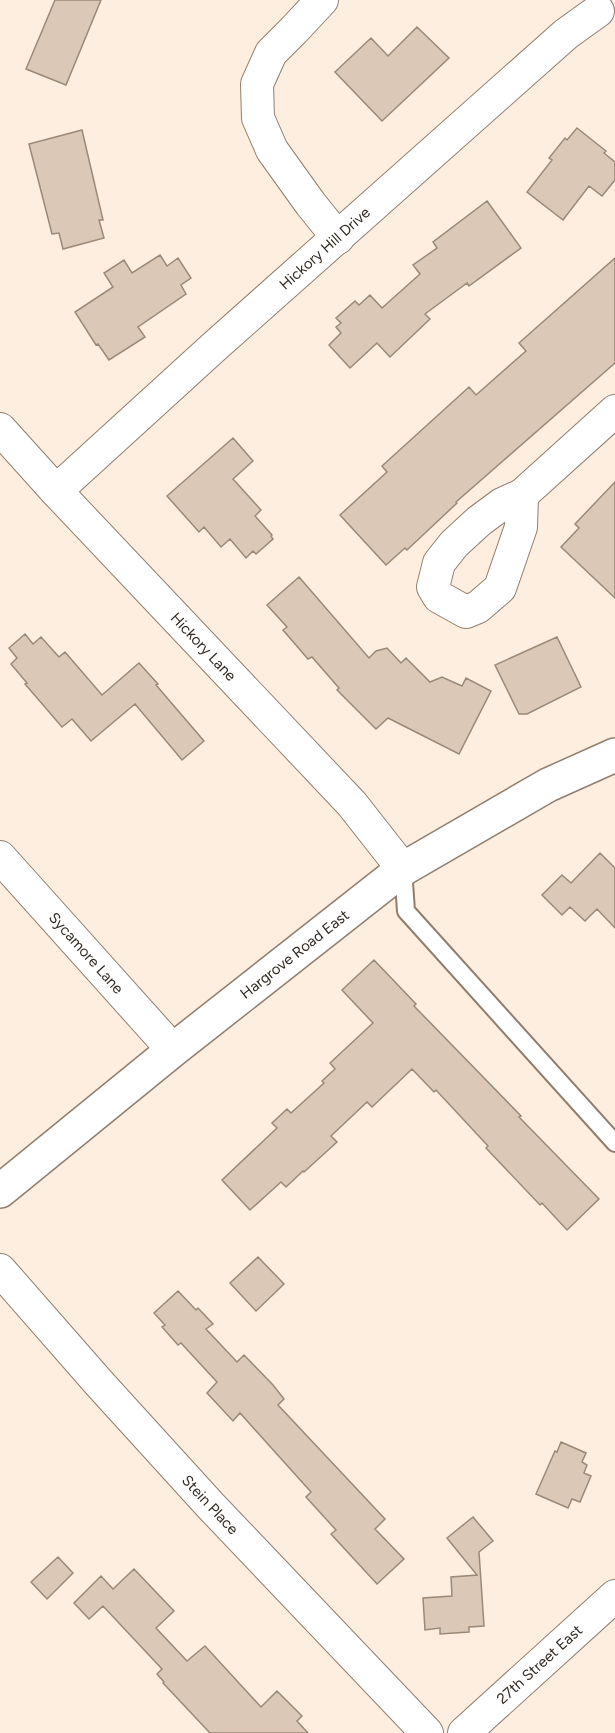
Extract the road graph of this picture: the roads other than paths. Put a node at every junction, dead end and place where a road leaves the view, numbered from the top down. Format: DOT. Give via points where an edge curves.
graph roads {
  1 [pos="322,0"];
  2 [pos="598,11"];
  3 [pos="338,238"];
  4 [pos="615,411"];
  5 [pos="0,429"];
  6 [pos="56,491"];
  7 [pos="522,495"];
  8 [pos="615,755"];
  9 [pos="0,857"];
  10 [pos="403,869"];
  11 [pos="173,1050"];
  12 [pos="615,1143"];
  13 [pos="0,1191"];
  14 [pos="0,1270"];
  15 [pos="615,1596"];
  16 [pos="427,1733"];
  17 [pos="464,1733"];
  1 -- 3 [label="street" via="271,53 257,84 258,118 272,150"];
  2 -- 3 [label="street, Hickory Hill Drive" via="566,34"];
  3 -- 6 [label="street, Hickory Hill Drive"];
  4 -- 7 [label="street"];
  5 -- 6 [label="street, Hickory Lane"];
  6 -- 10 [label="street, Hickory Lane" via="352,804"];
  8 -- 10 [label="main road, Hargrove Road East" via="548,785"];
  9 -- 11 [label="street, Sycamore Lane"];
  10 -- 11 [label="main road, Hargrove Road East"];
  10 -- 12 [label="lane" via="406,911"];
  11 -- 13 [label="main road, Hargrove Road East"];
  14 -- 16 [label="street, Stein Place" via="202,1496"];
  15 -- 17 [label="street, 27th Street East"];
}
